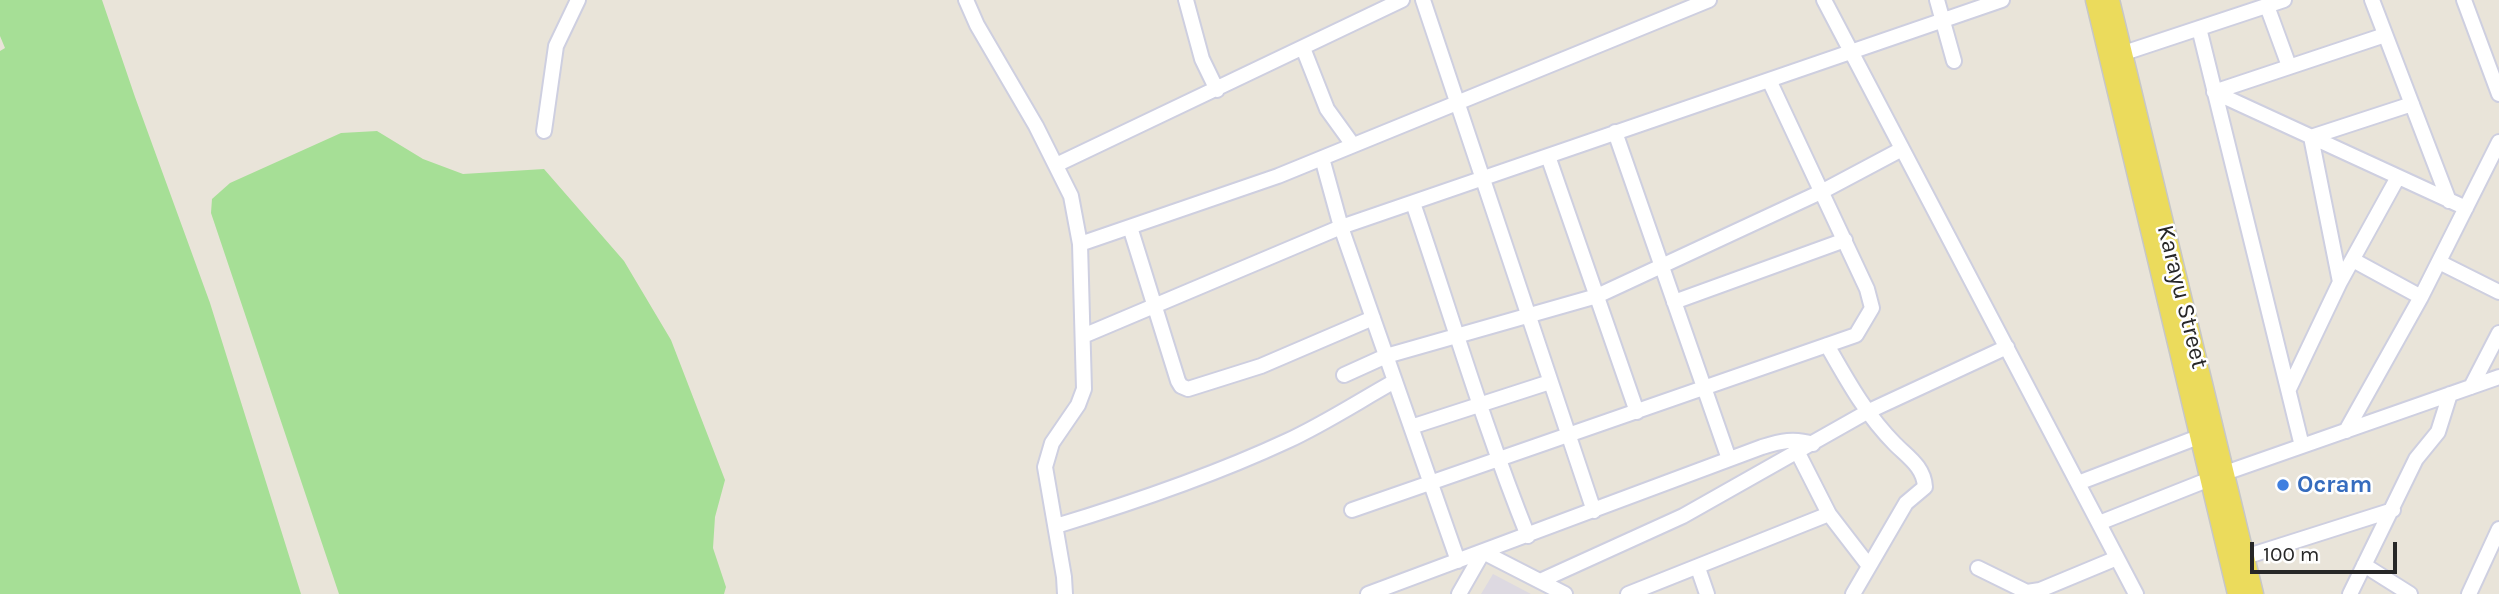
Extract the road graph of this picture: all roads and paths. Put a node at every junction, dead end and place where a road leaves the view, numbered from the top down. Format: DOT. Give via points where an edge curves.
graph roads {
  1 [pos="579,0"];
  2 [pos="966,0"];
  3 [pos="1186,0"];
  4 [pos="1402,0"];
  5 [pos="1423,0"];
  6 [pos="1709,0"];
  7 [pos="1824,0"];
  8 [pos="1937,0"];
  9 [pos="2002,0"];
  10 [pos="2095,0"];
  11 [pos="2110,0"];
  12 [pos="2284,0"];
  13 [pos="2372,0"];
  14 [pos="2464,0"];
  15 [pos="2266,6"];
  16 [pos="1942,20"];
  17 [pos="2199,28"];
  18 [pos="2385,35"];
  19 [pos="1303,48"];
  20 [pos="1852,51"];
  21 [pos="2122,54"];
  22 [pos="1954,61"];
  23 [pos="2289,66"];
  24 [pos="1769,80"];
  25 [pos="1217,90"];
  26 [pos="2214,92"];
  27 [pos="2499,94"];
  28 [pos="1459,102"];
  29 [pos="2412,104"];
  30 [pos="544,131"];
  31 [pos="1615,132"];
  32 [pos="2311,137"];
  33 [pos="1353,145"];
  34 [pos="2498,148"];
  35 [pos="1902,149"];
  36 [pos="1548,156"];
  37 [pos="1322,158"];
  38 [pos="1056,165"];
  39 [pos="2398,177"];
  40 [pos="1483,179"];
  41 [pos="1823,191"];
  42 [pos="2449,201"];
  43 [pos="1413,203"];
  44 [pos="2466,208"];
  45 [pos="1130,227"];
  46 [pos="1341,227"];
  47 [pos="1845,240"];
  48 [pos="1080,244"];
  49 [pos="2353,260"];
  50 [pos="2439,262"];
  51 [pos="1662,266"];
  52 [pos="2340,282"];
  53 [pos="2499,292"];
  54 [pos="1597,296"];
  55 [pos="2421,298"];
  56 [pos="1674,302"];
  57 [pos="1156,305"];
  58 [pos="1528,317"];
  59 [pos="1373,318"];
  60 [pos="2499,333"];
  61 [pos="1458,335"];
  62 [pos="1083,336"];
  63 [pos="1826,345"];
  64 [pos="2007,347"];
  65 [pos="1386,356"];
  66 [pos="1344,375"];
  67 [pos="2499,377"];
  68 [pos="1395,381"];
  69 [pos="1550,382"];
  70 [pos="2471,387"];
  71 [pos="1704,388"];
  72 [pos="2289,389"];
  73 [pos="2450,394"];
  74 [pos="1480,404"];
  75 [pos="1637,412"];
  76 [pos="1867,412"];
  77 [pos="1411,427"];
  78 [pos="2346,431"];
  79 [pos="1569,436"];
  80 [pos="2201,436"];
  81 [pos="1813,444"];
  82 [pos="2302,446"];
  83 [pos="1798,453"];
  84 [pos="1729,459"];
  85 [pos="1498,461"];
  86 [pos="2218,476"];
  87 [pos="2078,483"];
  88 [pos="1431,484"];
  89 [pos="1352,510"];
  90 [pos="2392,510"];
  91 [pos="1594,511"];
  92 [pos="1829,514"];
  93 [pos="2099,523"];
  94 [pos="1056,526"];
  95 [pos="2499,529"];
  96 [pos="1528,536"];
  97 [pos="1483,552"];
  98 [pos="2245,557"];
  99 [pos="2117,558"];
  100 [pos="1458,561"];
  101 [pos="2364,565"];
  102 [pos="1869,566"];
  103 [pos="1698,568"];
  104 [pos="1978,568"];
  105 [pos="1540,581"];
  106 [pos="1065,594"];
  107 [pos="1368,594"];
  108 [pos="1459,594"];
  109 [pos="1565,594"];
  110 [pos="1628,594"];
  111 [pos="1707,594"];
  112 [pos="1853,594"];
  113 [pos="2136,594"];
  114 [pos="2237,594"];
  115 [pos="2253,594"];
  116 [pos="2350,594"];
  117 [pos="2410,594"];
  118 [pos="2469,594"];
  1 -- 30 [label="street" via="556,46"];
  2 -- 38 [label="street"];
  3 -- 25 [label="street" via="1202,59"];
  4 -- 19 [label="street"];
  5 -- 28 [label="street"];
  6 -- 28 [label="street"];
  7 -- 20 [label="street"];
  8 -- 16 [label="street"];
  9 -- 16 [label="street"];
  10 -- 80 [label="main road, Karayu Street"];
  11 -- 21 [label="main road, Karayu Street"];
  12 -- 15 [label="street"];
  13 -- 18 [label="street"];
  14 -- 27 [label="street"];
  15 -- 17 [label="street"];
  15 -- 23 [label="street"];
  16 -- 20 [label="street"];
  16 -- 22 [label="street"];
  17 -- 21 [label="street"];
  17 -- 26 [label="street"];
  18 -- 23 [label="street"];
  18 -- 29 [label="street"];
  19 -- 25 [label="street"];
  19 -- 33 [label="street" via="1327,109"];
  20 -- 24 [label="street"];
  20 -- 35 [label="street"];
  21 -- 86 [label="main road, Karayu Street"];
  23 -- 26 [label="street"];
  24 -- 31 [label="street"];
  24 -- 41 [label="street"];
  25 -- 38 [label="street"];
  26 -- 32 [label="street"];
  26 -- 72 [label="street"];
  28 -- 33 [label="street"];
  28 -- 40 [label="street"];
  29 -- 32 [label="street"];
  29 -- 42 [label="street"];
  31 -- 36 [label="street"];
  31 -- 51 [label="street"];
  32 -- 39 [label="street"];
  32 -- 52 [label="street"];
  33 -- 37 [label="street"];
  34 -- 44 [label="street"];
  35 -- 41 [label="street"];
  35 -- 64 [label="street"];
  36 -- 40 [label="street"];
  36 -- 54 [label="street"];
  37 -- 45 [label="street"];
  37 -- 46 [label="street"];
  38 -- 48 [label="street" via="1071,196"];
  39 -- 42 [label="street"];
  39 -- 49 [label="street"];
  40 -- 43 [label="street"];
  40 -- 58 [label="street"];
  41 -- 47 [label="street"];
  41 -- 51 [label="street"];
  42 -- 44 [label="street"];
  43 -- 46 [label="street"];
  43 -- 61 [label="street"];
  44 -- 50 [label="street"];
  45 -- 48 [label="street"];
  45 -- 57 [label="street"];
  46 -- 57 [label="street"];
  46 -- 59 [label="street"];
  47 -- 56 [label="street"];
  47 -- 63 [label="street" via="1872,308 1856,335"];
  48 -- 62 [label="street"];
  49 -- 52 [label="street"];
  49 -- 55 [label="street"];
  50 -- 53 [label="street"];
  50 -- 55 [label="street"];
  51 -- 54 [label="street"];
  51 -- 56 [label="street"];
  52 -- 72 [label="street"];
  54 -- 58 [label="street"];
  54 -- 75 [label="street"];
  55 -- 78 [label="street"];
  56 -- 71 [label="street"];
  57 -- 59 [label="street" via="1178,382 1188,389 1261,366"];
  57 -- 62 [label="street"];
  58 -- 61 [label="street"];
  58 -- 69 [label="street"];
  59 -- 65 [label="street"];
  60 -- 70 [label="street"];
  61 -- 65 [label="street"];
  61 -- 74 [label="street"];
  62 -- 94 [label="street" via="1084,388 1052,443 1045,467"];
  63 -- 71 [label="street"];
  63 -- 76 [label="street"];
  64 -- 76 [label="street"];
  64 -- 87 [label="street"];
  65 -- 66 [label="street"];
  65 -- 68 [label="street"];
  67 -- 70 [label="street"];
  68 -- 77 [label="street"];
  68 -- 94 [label="street" via="1238,463 1159,495"];
  69 -- 74 [label="street"];
  69 -- 79 [label="street"];
  70 -- 73 [label="street"];
  71 -- 75 [label="street"];
  71 -- 84 [label="street"];
  72 -- 82 [label="street"];
  73 -- 78 [label="street"];
  73 -- 90 [label="street" via="2438,432 2416,459"];
  74 -- 77 [label="street"];
  74 -- 85 [label="street"];
  75 -- 79 [label="street"];
  76 -- 81 [label="street"];
  76 -- 102 [label="street" via="1918,466 1925,487 1906,503"];
  77 -- 88 [label="street"];
  78 -- 82 [label="street"];
  79 -- 85 [label="street"];
  79 -- 91 [label="street"];
  80 -- 86 [label="main road, Karayu Street"];
  80 -- 87 [label="street"];
  81 -- 83 [label="street"];
  81 -- 84 [label="street" via="1783,440"];
  82 -- 86 [label="street"];
  83 -- 92 [label="street"];
  83 -- 105 [label="street" via="1683,516"];
  84 -- 91 [label="street"];
  85 -- 88 [label="street"];
  85 -- 96 [label="street"];
  86 -- 93 [label="street"];
  86 -- 98 [label="main road, Karayu Street"];
  86 -- 114 [label="main road, Karayu Street"];
  87 -- 93 [label="street"];
  88 -- 89 [label="street"];
  88 -- 100 [label="street"];
  90 -- 98 [label="street"];
  90 -- 101 [label="street"];
  91 -- 96 [label="street"];
  92 -- 102 [label="street"];
  92 -- 103 [label="street"];
  93 -- 99 [label="street"];
  94 -- 106 [label="street"];
  95 -- 118 [label="street"];
  96 -- 97 [label="street"];
  97 -- 100 [label="street"];
  97 -- 105 [label="street"];
  97 -- 108 [label="street"];
  98 -- 115 [label="main road, Karayu Street"];
  99 -- 104 [label="street" via="2027,592"];
  99 -- 113 [label="street"];
  100 -- 107 [label="street"];
  101 -- 116 [label="street"];
  101 -- 117 [label="street"];
  102 -- 112 [label="street"];
  103 -- 110 [label="street"];
  103 -- 111 [label="street"];
  105 -- 109 [label="street"];
}
